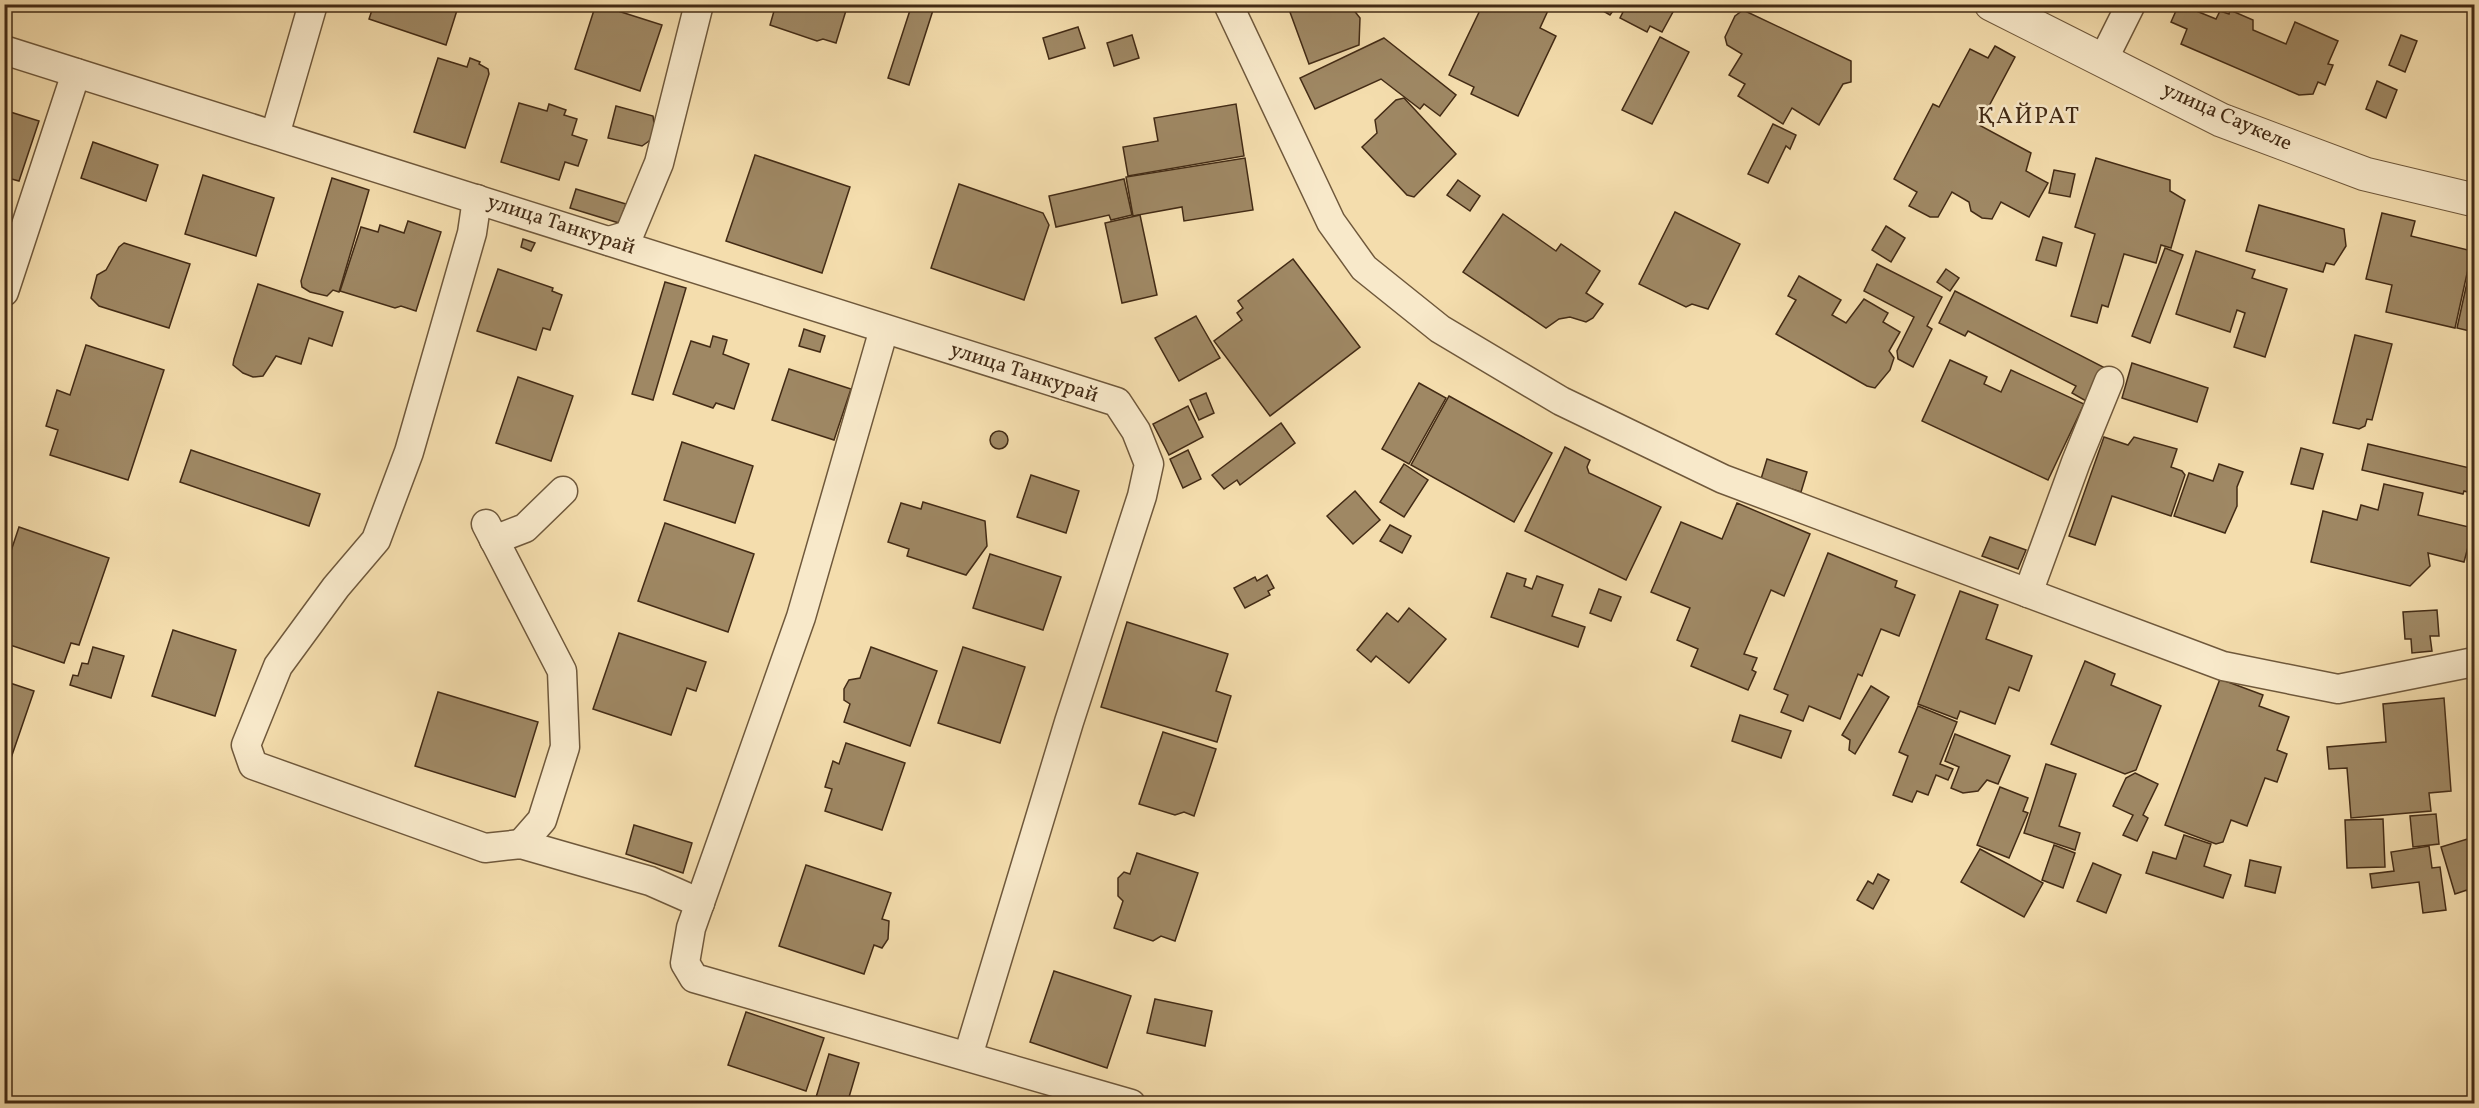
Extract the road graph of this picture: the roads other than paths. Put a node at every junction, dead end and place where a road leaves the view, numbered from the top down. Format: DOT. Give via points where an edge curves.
graph roads {
  1 [pos="313,4"];
  2 [pos="699,4"];
  3 [pos="1228,4"];
  4 [pos="1991,4"];
  5 [pos="2132,4"];
  6 [pos="4,50"];
  7 [pos="2103,60"];
  8 [pos="76,73"];
  9 [pos="275,135"];
  10 [pos="477,199"];
  11 [pos="2475,200"];
  12 [pos="609,241"];
  13 [pos="4,292"];
  14 [pos="884,329"];
  15 [pos="2109,381"];
  16 [pos="563,491"];
  17 [pos="2028,593"];
  18 [pos="2475,662"];
  19 [pos="521,844"];
  20 [pos="700,903"];
  21 [pos="968,1056"];
  22 [pos="1131,1104"];
  1 -- 9 [label="street"];
  2 -- 12 [label="street" via="659,163 629,235"];
  3 -- 17 [label="street" via="1331,222 1364,268 1440,329 1561,401 1723,479"];
  4 -- 7 [label="street, улица Саукеле"];
  5 -- 7 [label="street"];
  6 -- 8 [label="street, улица Танкурай"];
  7 -- 11 [label="street, улица Саукеле" via="2222,120 2365,174"];
  8 -- 9 [label="street, улица Танкурай"];
  8 -- 13 [label="street"];
  9 -- 10 [label="street, улица Танкурай"];
  10 -- 12 [label="street, улица Танкурай"];
  10 -- 19 [label="street" via="472,233 410,452 376,540 278,666 246,745 253,765 336,796 485,848"];
  12 -- 14 [label="street, улица Танкурай"];
  14 -- 20 [label="street" via="801,617"];
  14 -- 21 [label="street, улица Танкурай" via="1117,402 1136,431 1149,464"];
  15 -- 17 [label="street"];
  16 -- 19 [label="street" via="525,528 490,532 562,671 564,747 542,820"];
  17 -- 18 [label="street" via="2223,666 2338,689"];
  19 -- 20 [label="street" via="650,881"];
  20 -- 21 [label="street" via="685,963 694,978"];
  21 -- 22 [label="street"];
}
